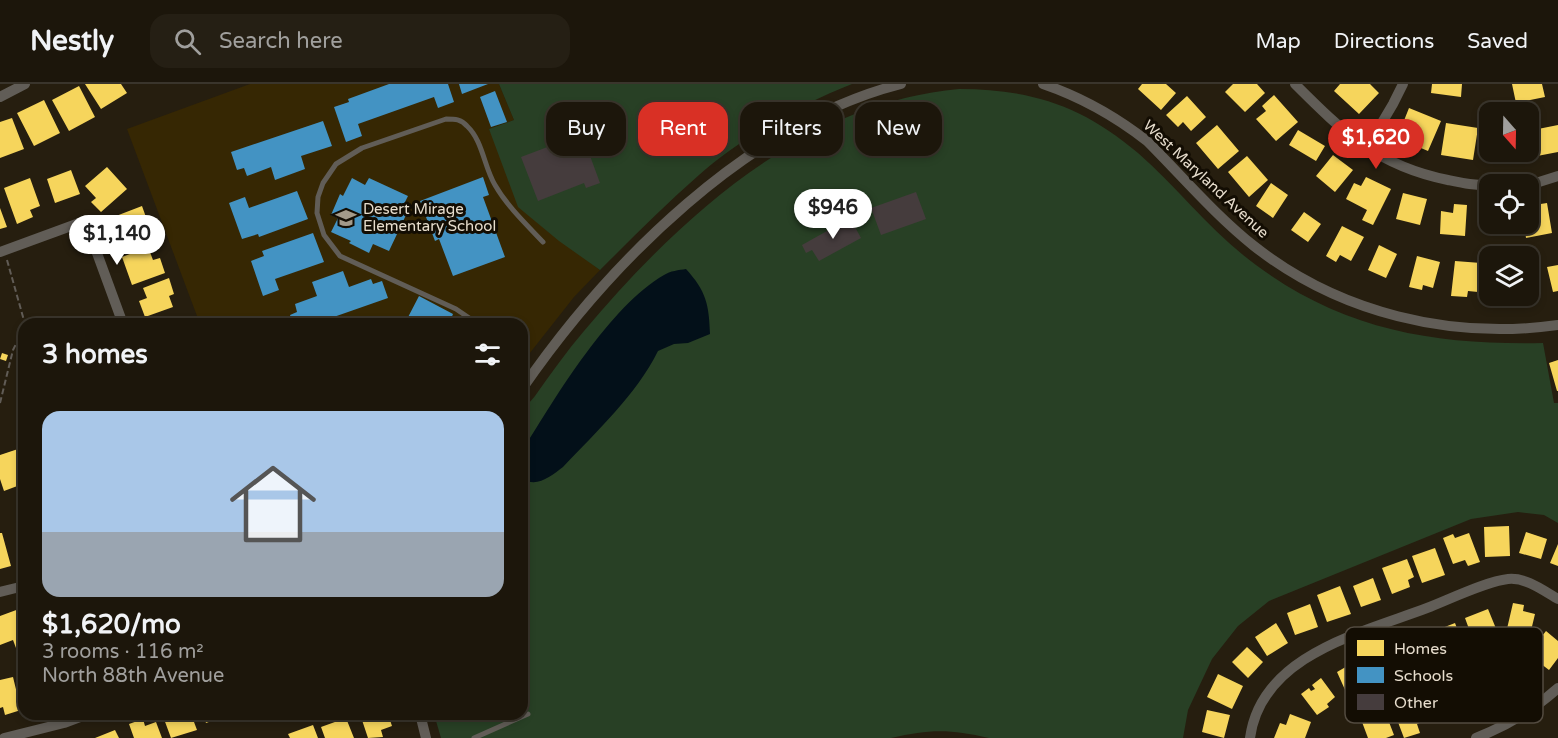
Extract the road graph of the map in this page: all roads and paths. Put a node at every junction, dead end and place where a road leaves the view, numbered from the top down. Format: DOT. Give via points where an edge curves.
graph roads {
  1 [pos="25,84"];
  2 [pos="901,84"];
  3 [pos="1042,84"];
  4 [pos="1295,84"];
  5 [pos="1402,84"];
  6 [pos="0,97"];
  7 [pos="1367,148"];
  8 [pos="1558,176"];
  9 [pos="1539,182"];
  10 [pos="1479,186"];
  11 [pos="543,242"];
  12 [pos="2,251"];
  13 [pos="22,318"];
  14 [pos="121,318"];
  15 [pos="469,318"];
  16 [pos="1558,325"];
  17 [pos="18,339"];
  18 [pos="528,380"];
  19 [pos="0,403"];
  20 [pos="18,588"];
  21 [pos="0,592"];
  22 [pos="1558,599"];
  23 [pos="1376,627"];
  24 [pos="1345,639"];
  25 [pos="1558,688"];
  26 [pos="1543,701"];
  27 [pos="72,720"];
  28 [pos="422,720"];
  29 [pos="514,720"];
  30 [pos="1508,723"];
  31 [pos="4,738"];
  32 [pos="426,738"];
  33 [pos="474,738"];
  34 [pos="1250,738"];
  35 [pos="1476,738"];
  1 -- 6 [label="street"];
  2 -- 18 [label="street" via="809,120 759,149 703,190 606,284"];
  3 -- 16 [label="street, West Maryland Avenue" via="1099,108 1131,129 1252,245 1324,290 1371,309 1436,325 1489,330"];
  4 -- 7 [label="street" via="1339,128"];
  5 -- 7 [label="street"];
  7 -- 10 [label="street" via="1395,164 1430,176"];
  8 -- 9 [label="street"];
  11 -- 15 [label="lane" via="494,184 476,137 458,119 446,119 362,148 336,164 323,183 317,213 324,235 340,256"];
  12 -- 13 [label="path"];
  12 -- 14 [label="street" via="82,222"];
  17 -- 19 [label="path"];
  20 -- 21 [label="street"];
  22 -- 23 [label="street" via="1533,584 1509,579"];
  24 -- 34 [label="street" via="1321,648 1282,675 1265,696"];
  25 -- 26 [label="street"];
  27 -- 31 [label="street"];
  28 -- 32 [label="street"];
  29 -- 33 [label="lane"];
  30 -- 35 [label="street"];
}
